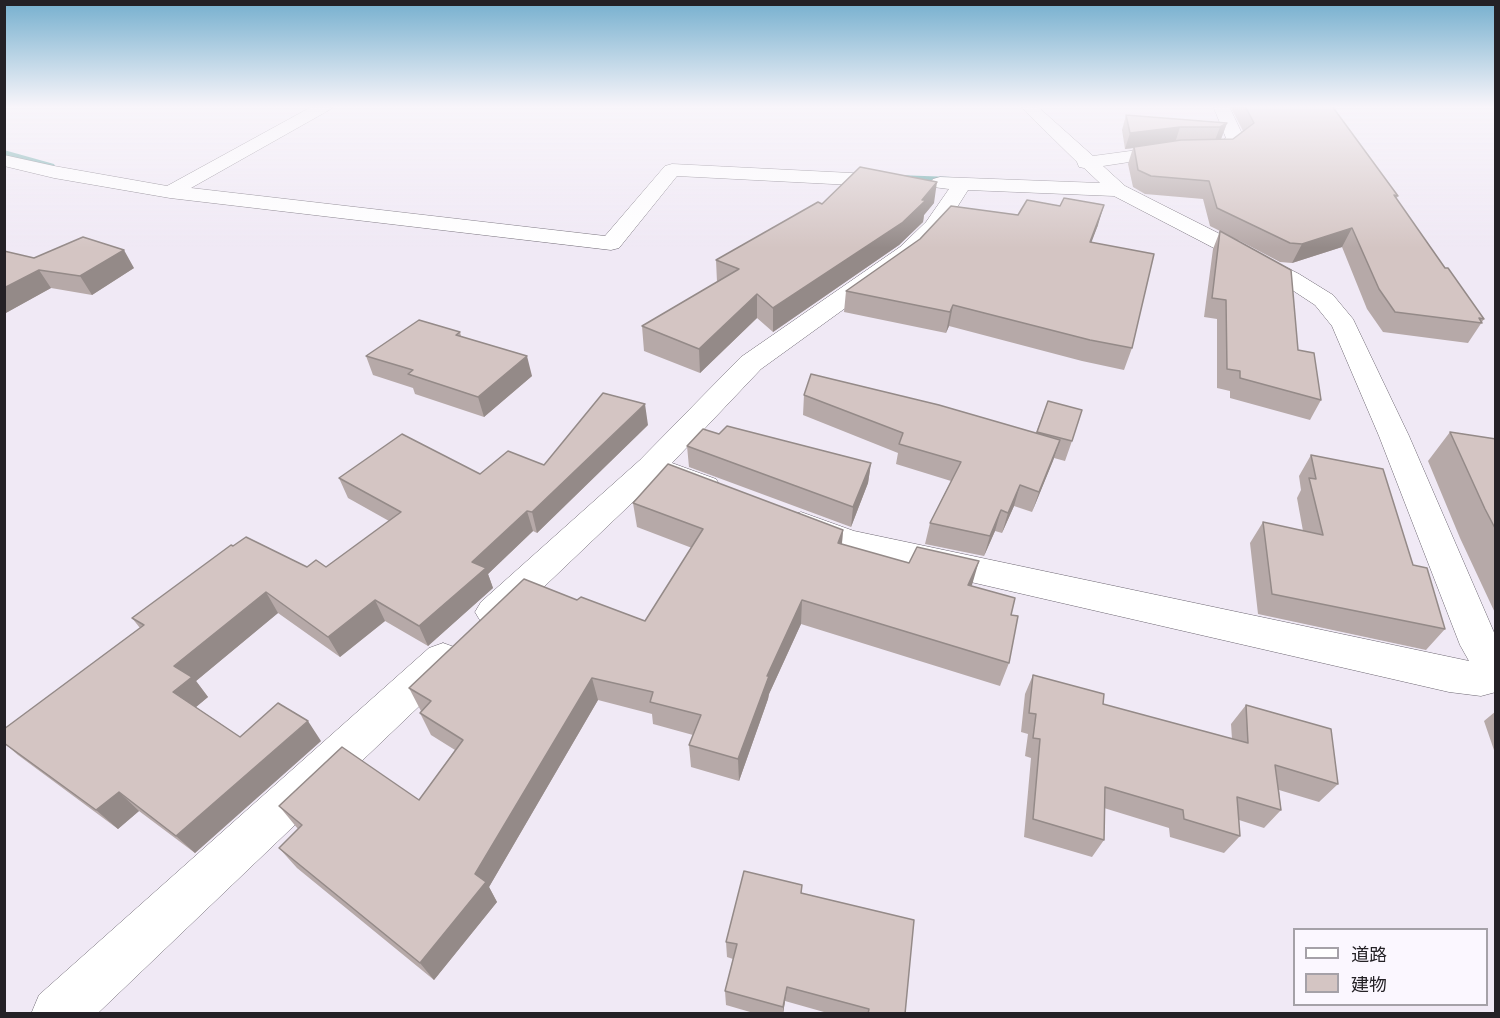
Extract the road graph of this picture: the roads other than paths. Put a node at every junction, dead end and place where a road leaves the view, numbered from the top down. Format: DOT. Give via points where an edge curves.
graph roads {
  1 [pos="239,154"];
  2 [pos="1076,154"];
  3 [pos="1151,154"];
  4 [pos="4,160"];
  5 [pos="1086,163"];
  6 [pos="962,184"];
  7 [pos="1118,190"];
  8 [pos="170,192"];
  9 [pos="651,467"];
  10 [pos="728,496"];
  11 [pos="772,513"];
  12 [pos="1496,664"];
  13 [pos="1496,675"];
  14 [pos="58,1014"];
  1 -- 8 [label="street"];
  2 -- 5 [label="street"];
  3 -- 5 [label="street"];
  4 -- 8 [label="street"];
  5 -- 7 [label="street"];
  6 -- 7 [label="street"];
  6 -- 8 [label="street" via="672,170 612,243"];
  6 -- 9 [label="street" via="933,226 908,252 751,363"];
  7 -- 12 [label="street" via="1291,279 1324,300 1344,324 1479,645"];
  9 -- 10 [label="street"];
  9 -- 14 [label="street"];
  11 -- 13 [label="street" via="849,542 1449,675 1481,679"];
}
